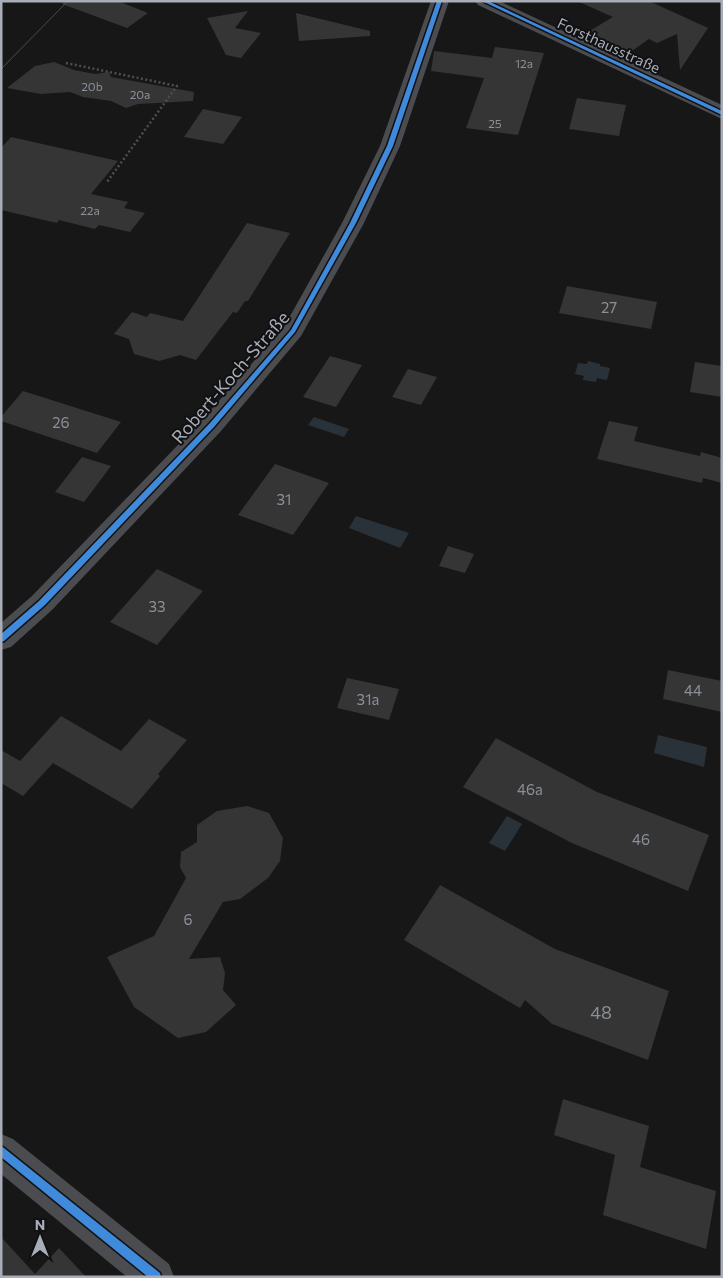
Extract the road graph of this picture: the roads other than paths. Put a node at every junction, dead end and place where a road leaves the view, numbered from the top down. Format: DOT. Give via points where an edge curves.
graph roads {
  1 [pos="440,1"];
  2 [pos="484,1"];
  3 [pos="722,113"];
  4 [pos="1,639"];
  5 [pos="1,1151"];
  6 [pos="156,1277"];
  1 -- 4 [label="street, Robert-Koch-Straße" via="390,146 353,223 293,331 212,426 42,603"];
  2 -- 3 [label="street, Forsthausstraße"];
  5 -- 6 [label="street"];
}
